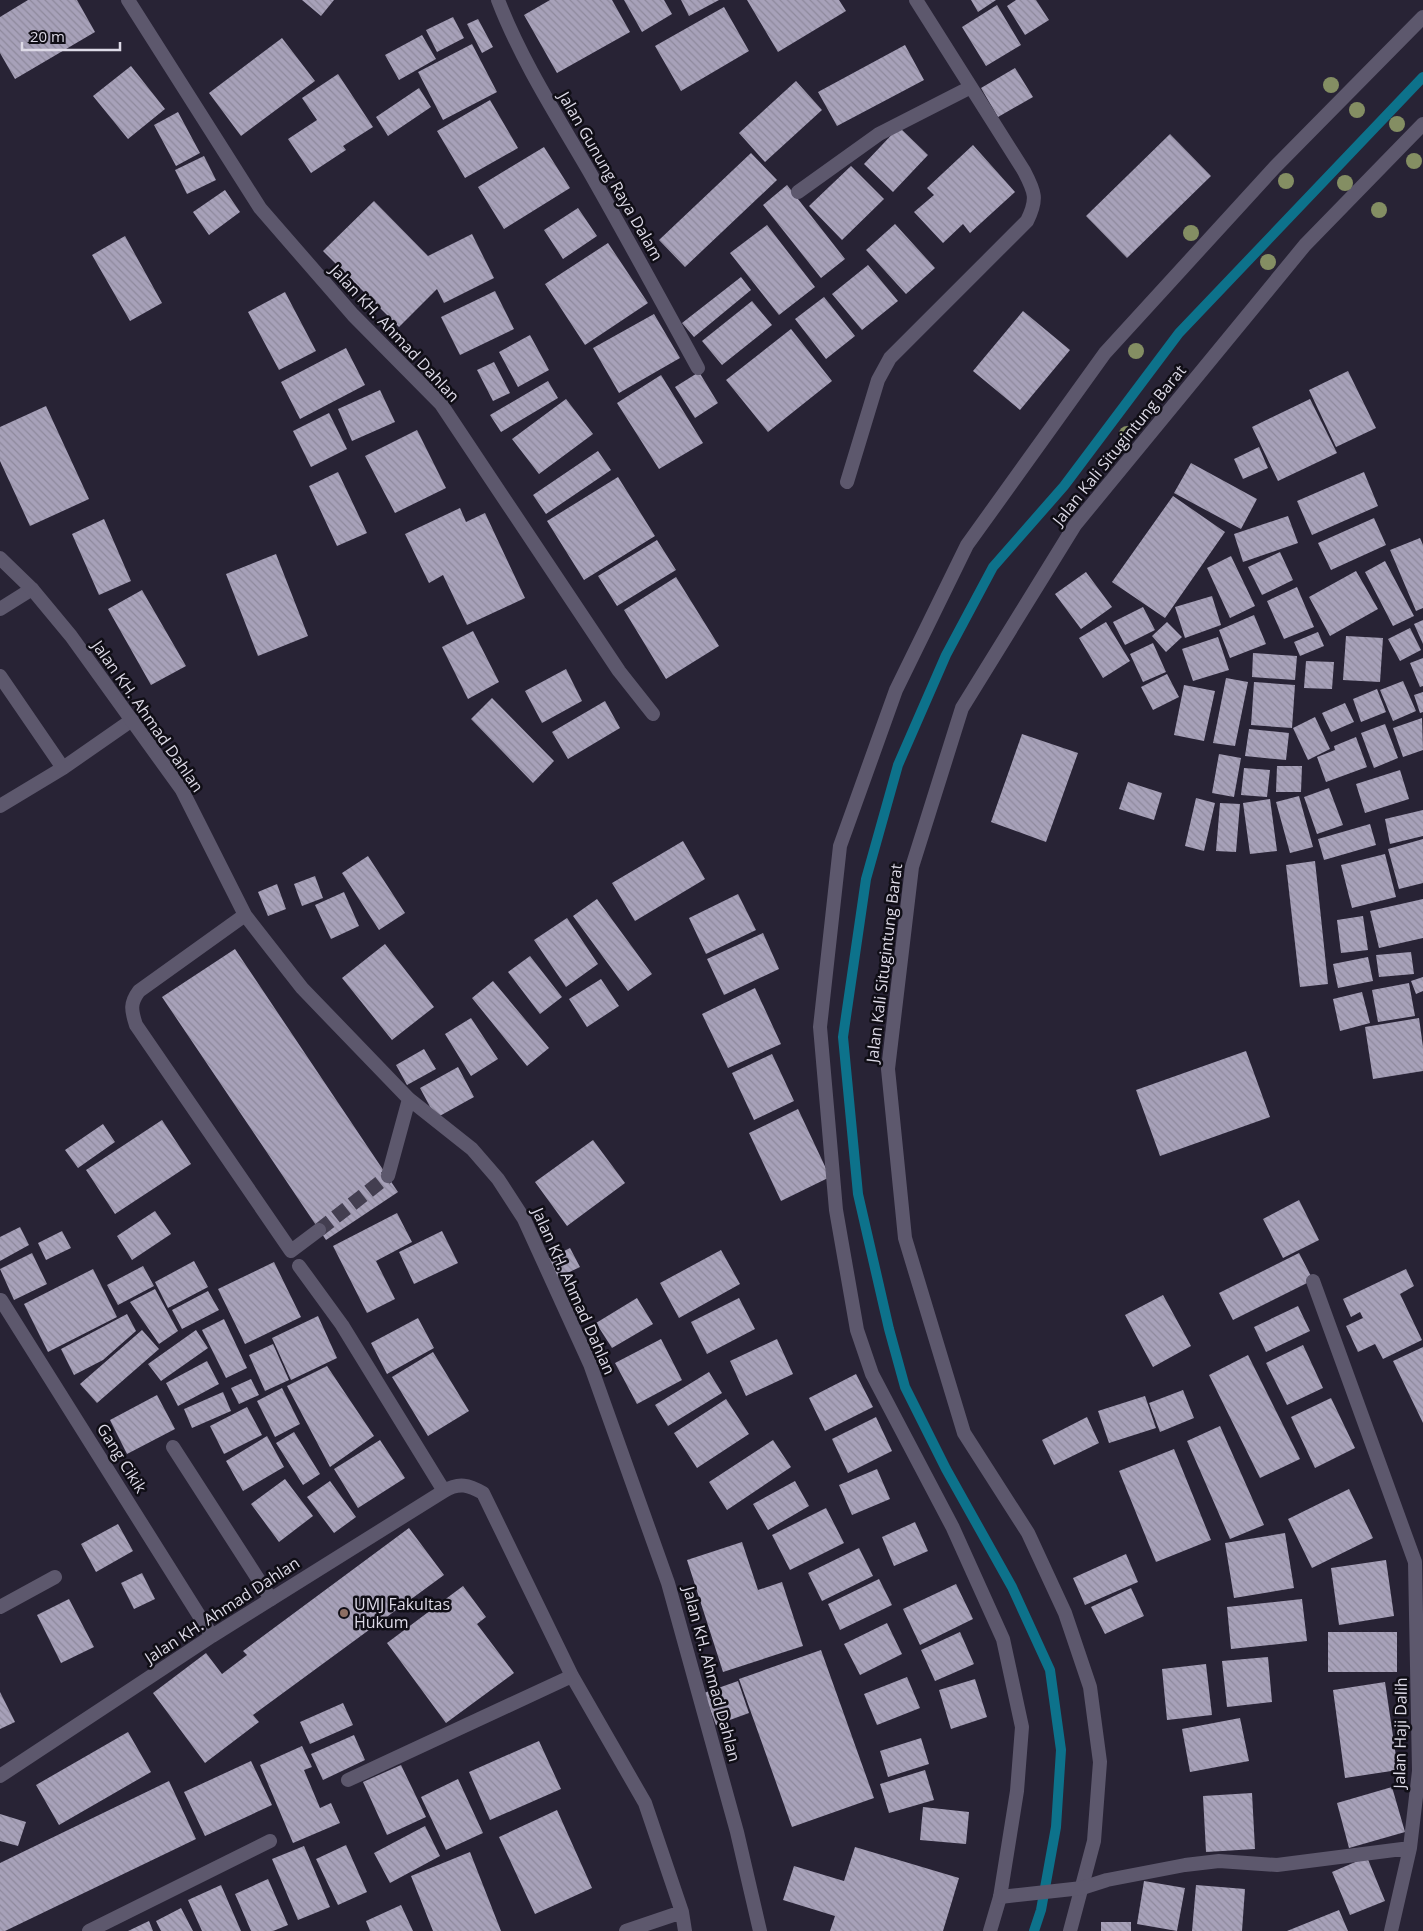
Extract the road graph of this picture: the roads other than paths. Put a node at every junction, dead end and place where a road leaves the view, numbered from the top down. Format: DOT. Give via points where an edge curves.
graph roads {
  1 [pos="128,0"];
  2 [pos="498,0"];
  3 [pos="916,0"];
  4 [pos="1423,17"];
  5 [pos="971,87"];
  6 [pos="1423,124"];
  7 [pos="798,192"];
  8 [pos="698,368"];
  9 [pos="848,482"];
  10 [pos="0,558"];
  11 [pos="32,589"];
  12 [pos="0,609"];
  13 [pos="0,676"];
  14 [pos="653,714"];
  15 [pos="132,720"];
  16 [pos="63,768"];
  17 [pos="0,806"];
  18 [pos="245,915"];
  19 [pos="409,1099"];
  20 [pos="388,1176"];
  21 [pos="319,1230"];
  22 [pos="299,1266"];
  23 [pos="1313,1281"];
  24 [pos="1,1300"];
  25 [pos="173,1447"];
  26 [pos="444,1491"];
  27 [pos="55,1577"];
  28 [pos="271,1599"];
  29 [pos="0,1607"];
  30 [pos="212,1636"];
  31 [pos="572,1676"];
  32 [pos="0,1776"];
  33 [pos="348,1780"];
  34 [pos="270,1841"];
  35 [pos="1410,1848"];
  36 [pos="1076,1888"];
  37 [pos="1000,1897"];
  38 [pos="682,1912"];
  39 [pos="88,1931"];
  40 [pos="626,1931"];
  41 [pos="685,1931"];
  42 [pos="760,1931"];
  43 [pos="990,1931"];
  44 [pos="1070,1931"];
  45 [pos="1391,1931"];
  1 -- 14 [label="street, Jalan KH. Ahmad Dahlan" via="260,208 353,315 441,404 619,671"];
  2 -- 8 [label="street, Jalan Gunung Raya Dalam" via="514,40"];
  3 -- 5 [label="street"];
  4 -- 37 [label="street" via="1275,167 1105,353 967,545 896,690 840,846 820,1027 836,1210 857,1330 872,1374 953,1528 1003,1640 1015,1687 1022,1727 1017,1791"];
  5 -- 7 [label="street" via="879,134"];
  5 -- 9 [label="street" via="1034,189 1035,206 1027,221 890,358 878,380"];
  6 -- 36 [label="street, Jalan Kali Situgintung Barat" via="1305,246 1075,525 962,708 912,867 888,1069 905,1238 964,1432 1028,1533 1065,1613 1090,1687 1100,1762 1094,1841"];
  10 -- 11 [label="street, Jalan KH. Ahmad Dahlan"];
  11 -- 12 [label="street"];
  11 -- 15 [label="street, Jalan KH. Ahmad Dahlan"];
  13 -- 16 [label="street"];
  15 -- 16 [label="street"];
  15 -- 18 [label="street, Jalan KH. Ahmad Dahlan" via="182,790"];
  16 -- 17 [label="street"];
  18 -- 19 [label="street, Jalan KH. Ahmad Dahlan" via="302,988"];
  18 -- 21 [label="street" via="139,991 132,1000 131,1009 136,1024 291,1252"];
  19 -- 20 [label="street"];
  19 -- 42 [label="street, Jalan KH. Ahmad Dahlan" via="472,1149 498,1179 524,1219 590,1364 668,1584 737,1832"];
  22 -- 26 [label="street" via="342,1325"];
  23 -- 35 [label="street, Jalan Haji Dalih" via="1415,1562 1420,1771"];
  24 -- 30 [label="street, Gang Cikik"];
  25 -- 28 [label="street"];
  26 -- 28 [label="street, Jalan KH. Ahmad Dahlan"];
  26 -- 31 [label="street, Jalan KH. Ahmad Dahlan" via="454,1485 468,1485 483,1493"];
  27 -- 29 [label="street"];
  28 -- 30 [label="street, Jalan KH. Ahmad Dahlan"];
  30 -- 32 [label="street, Jalan KH. Ahmad Dahlan"];
  31 -- 33 [label="street"];
  31 -- 38 [label="street" via="645,1803"];
  34 -- 39 [label="street"];
  35 -- 36 [label="street" via="1277,1865 1219,1861 1193,1864"];
  35 -- 45 [label="street, Jalan Haji Dalih"];
  36 -- 37 [label="street"];
  36 -- 44 [label="street, Jalan Kali Situgintung Barat"];
  37 -- 43 [label="street"];
  38 -- 40 [label="street"];
  38 -- 41 [label="street"];
}
